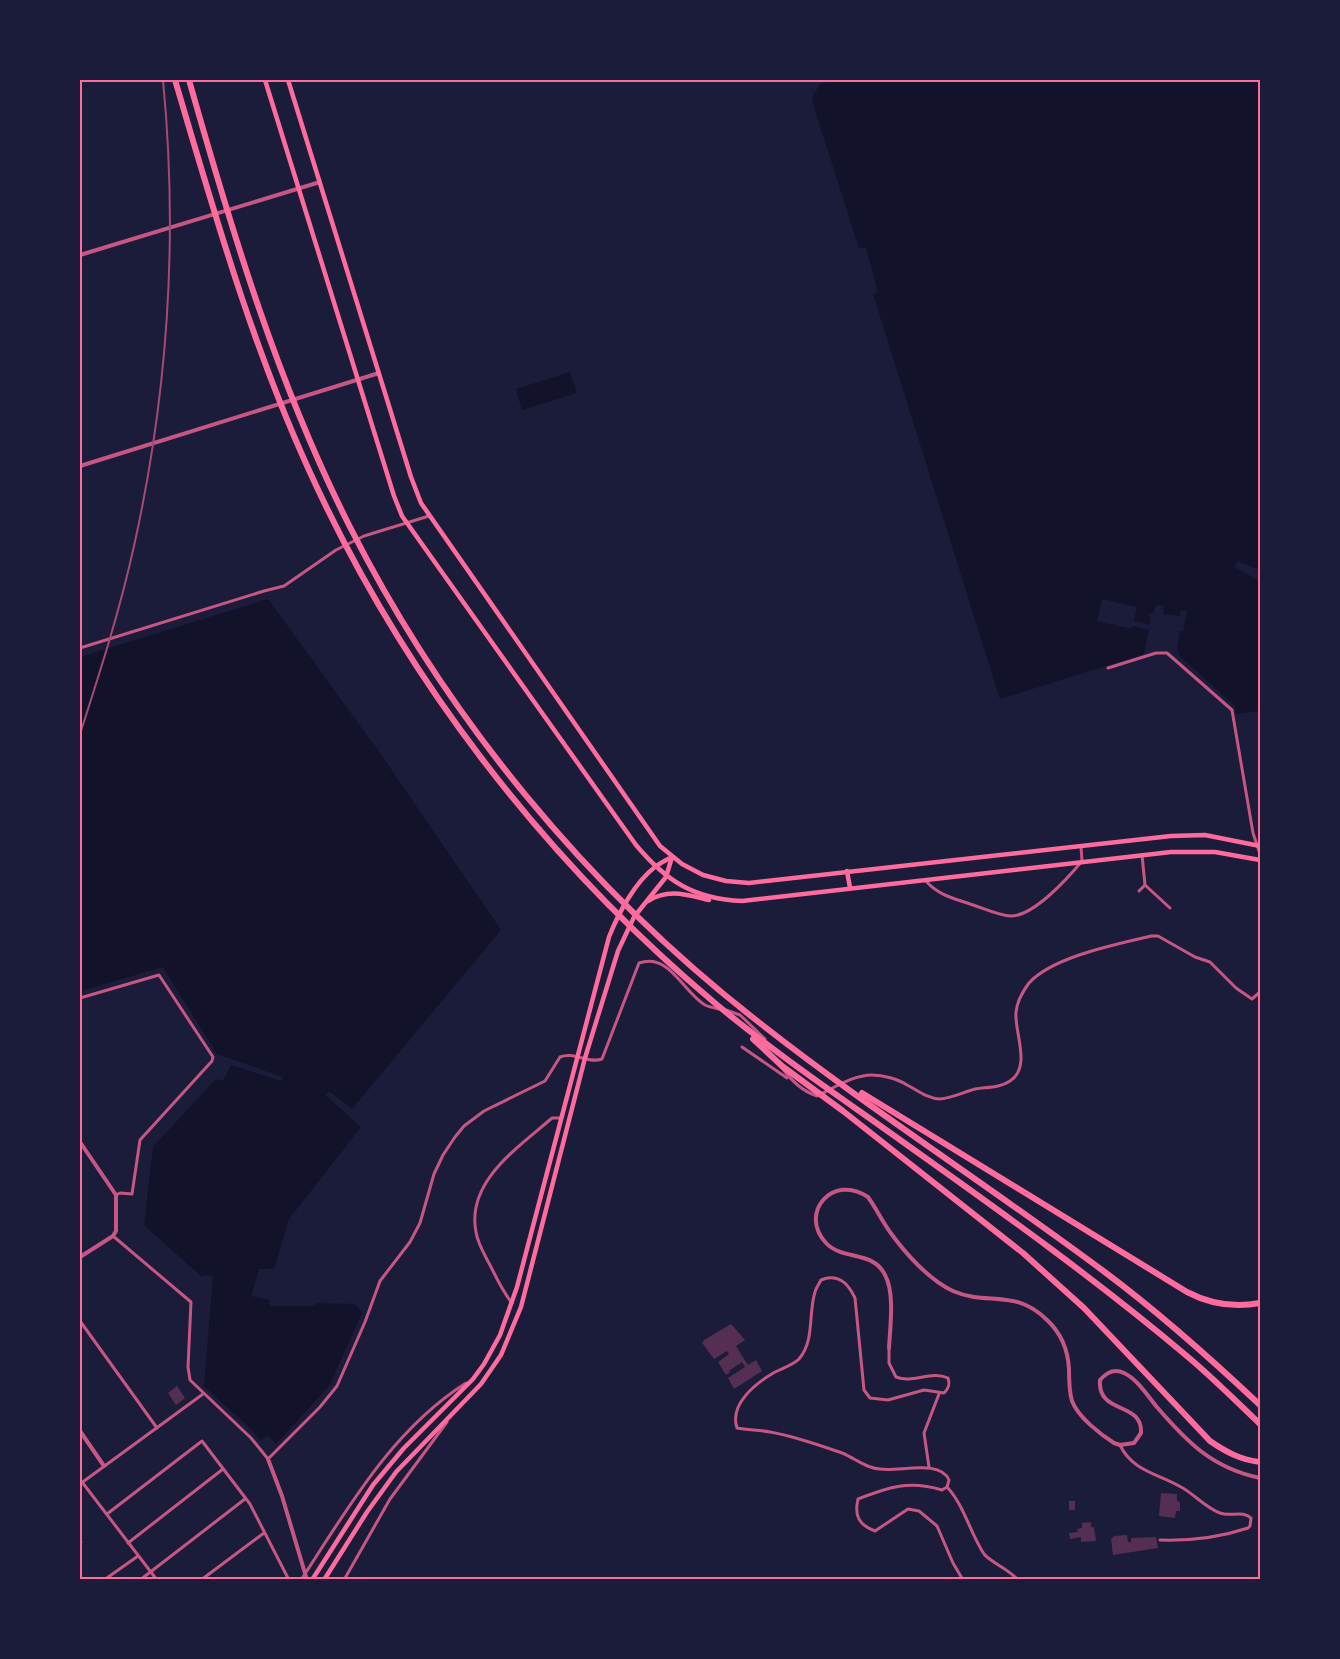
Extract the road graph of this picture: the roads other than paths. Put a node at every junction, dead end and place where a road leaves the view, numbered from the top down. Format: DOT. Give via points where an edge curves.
graph roads {
  1 [pos="175,80"];
  2 [pos="189,80"];
  3 [pos="265,80"];
  4 [pos="288,80"];
  5 [pos="320,182"];
  6 [pos="299,188"];
  7 [pos="80,255"];
  8 [pos="379,373"];
  9 [pos="358,380"];
  10 [pos="80,466"];
  11 [pos="429,516"];
  12 [pos="406,523"];
  13 [pos="80,648"];
  14 [pos="1108,668"];
  15 [pos="1080,846"];
  16 [pos="1259,846"];
  17 [pos="1260,854"];
  18 [pos="1142,855"];
  19 [pos="672,857"];
  20 [pos="1082,861"];
  21 [pos="1260,861"];
  22 [pos="655,867"];
  23 [pos="847,872"];
  24 [pos="666,877"];
  25 [pos="925,879"];
  26 [pos="1145,885"];
  27 [pos="850,888"];
  28 [pos="1139,891"];
  29 [pos="742,901"];
  30 [pos="642,906"];
  31 [pos="1170,908"];
  32 [pos="1260,992"];
  33 [pos="80,998"];
  34 [pos="715,1004"];
  35 [pos="741,1047"];
  36 [pos="576,1056"];
  37 [pos="585,1058"];
  38 [pos="791,1081"];
  39 [pos="860,1094"];
  40 [pos="560,1118"];
  41 [pos="80,1142"];
  42 [pos="116,1195"];
  43 [pos="536,1210"];
  44 [pos="546,1212"];
  45 [pos="113,1236"];
  46 [pos="80,1257"];
  47 [pos="512,1303"];
  48 [pos="1260,1304"];
  49 [pos="521,1307"];
  50 [pos="80,1321"];
  51 [pos="889,1348"];
  52 [pos="473,1379"];
  53 [pos="203,1394"];
  54 [pos="939,1394"];
  55 [pos="1260,1405"];
  56 [pos="452,1416"];
  57 [pos="1260,1424"];
  58 [pos="156,1428"];
  59 [pos="80,1434"];
  60 [pos="1120,1445"];
  61 [pos="268,1459"];
  62 [pos="1260,1462"];
  63 [pos="104,1466"];
  64 [pos="929,1467"];
  65 [pos="223,1469"];
  66 [pos="1260,1478"];
  67 [pos="81,1483"];
  68 [pos="947,1487"];
  69 [pos="245,1499"];
  70 [pos="107,1514"];
  71 [pos="264,1533"];
  72 [pos="1160,1540"];
  73 [pos="128,1543"];
  74 [pos="138,1556"];
  75 [pos="151,1572"];
  76 [pos="305,1573"];
  77 [pos="325,1578"];
  78 [pos="104,1580"];
  79 [pos="140,1580"];
  80 [pos="157,1580"];
  81 [pos="201,1580"];
  82 [pos="290,1580"];
  83 [pos="301,1580"];
  84 [pos="307,1580"];
  85 [pos="312,1580"];
  86 [pos="344,1580"];
  87 [pos="963,1580"];
  88 [pos="1018,1580"];
  1 -- 34 [label="highway" via="220,232 274,387 338,533 375,601 416,667 509,795 614,909"];
  2 -- 39 [label="highway" via="232,228 286,385 350,528 426,659 519,787 569,845 674,952 730,1000"];
  3 -- 6 [label="main road"];
  4 -- 5 [label="main road"];
  5 -- 6 [label="street"];
  5 -- 8 [label="main road"];
  6 -- 7 [label="street"];
  6 -- 9 [label="main road"];
  8 -- 9 [label="street"];
  8 -- 11 [label="main road" via="415,490"];
  9 -- 10 [label="street"];
  9 -- 12 [label="main road"];
  11 -- 12 [label="street"];
  11 -- 19 [label="main road" via="650,833"];
  12 -- 13 [label="street" via="350,542 284,586"];
  12 -- 22 [label="main road"];
  14 -- 16 [label="street" via="1167,653 1232,710"];
  15 -- 16 [label="main road" via="1187,835"];
  15 -- 20 [label="street"];
  15 -- 23 [label="main road"];
  16 -- 17 [label="street"];
  18 -- 20 [label="main road"];
  18 -- 21 [label="main road" via="1203,851"];
  18 -- 26 [label="street"];
  19 -- 22 [label="main road"];
  19 -- 23 [label="main road" via="703,875 737,883"];
  19 -- 24 [label="main road"];
  20 -- 25 [label="main road"];
  20 -- 25 [label="street" via="1032,909 1017,916 940,894"];
  22 -- 24 [label="main road"];
  22 -- 36 [label="main road" via="631,896 611,930"];
  23 -- 27 [label="main road"];
  24 -- 29 [label="main road" via="708,897"];
  24 -- 30 [label="main road"];
  25 -- 27 [label="main road"];
  26 -- 28 [label="street"];
  26 -- 31 [label="street"];
  27 -- 29 [label="main road"];
  29 -- 30 [label="main road" via="667,893"];
  30 -- 37 [label="main road" via="618,951"];
  32 -- 38 [label="street" via="1252,999 1210,962 1151,936 1057,963 1029,983 1016,1011 1020,1068 1010,1082 998,1087 939,1099 905,1083 871,1075 818,1096"];
  33 -- 42 [label="street" via="159,975 213,1058 140,1140 132,1194"];
  34 -- 57 [label="highway" via="1096,1283 1193,1361"];
  34 -- 62 [label="highway" via="782,1066 1023,1253 1084,1308 1210,1441 1236,1456"];
  35 -- 38 [label="street"];
  36 -- 37 [label="street"];
  36 -- 40 [label="main road"];
  36 -- 61 [label="street" via="560,1057 545,1081 484,1111 455,1137 434,1174 413,1237 380,1281 337,1386"];
  37 -- 38 [label="street" via="602,1059 639,963 648,960 668,969 706,1006 731,1011 752,1024"];
  37 -- 44 [label="main road"];
  39 -- 48 [label="highway" via="1192,1295 1234,1306"];
  39 -- 55 [label="highway" via="1108,1274 1200,1348"];
  40 -- 43 [label="main road"];
  40 -- 47 [label="street" via="552,1118 495,1170 477,1203 475,1223 481,1247"];
  41 -- 42 [label="street"];
  42 -- 45 [label="street"];
  43 -- 44 [label="street"];
  43 -- 47 [label="main road"];
  44 -- 49 [label="main road"];
  45 -- 46 [label="street"];
  45 -- 53 [label="street" via="191,1302 188,1367 190,1380"];
  47 -- 49 [label="main road"];
  47 -- 52 [label="main road" via="493,1350"];
  49 -- 56 [label="main road" via="492,1370"];
  50 -- 58 [label="street"];
  51 -- 54 [label="street" via="889,1363 896,1377 948,1378 948,1389"];
  51 -- 60 [label="street" via="889,1286 882,1269 868,1258 831,1247 820,1234 817,1210 832,1192 862,1192 900,1245 945,1286 965,1295 1014,1300 1046,1319 1066,1349 1075,1407 1107,1439"];
  52 -- 76 [label="street" via="444,1398 392,1447"];
  52 -- 85 [label="main road" via="388,1466"];
  53 -- 58 [label="street"];
  53 -- 61 [label="street"];
  54 -- 64 [label="street" via="924,1433"];
  54 -- 64 [label="street" via="924,1390 888,1400 870,1398 864,1390 855,1298 839,1278 828,1277 821,1280 814,1294 807,1345 799,1359 753,1387 735,1415 737,1428 813,1444 865,1466 897,1470"];
  56 -- 77 [label="main road" via="396,1472"];
  56 -- 86 [label="street" via="390,1499"];
  58 -- 63 [label="street"];
  59 -- 63 [label="street"];
  60 -- 66 [label="street" via="1134,1443 1141,1428 1130,1412 1108,1402 1101,1393 1100,1380 1112,1371 1133,1378 1176,1429 1210,1458"];
  60 -- 72 [label="street" via="1124,1454 1145,1472 1179,1486 1219,1513 1251,1518 1248,1528 1215,1537"];
  61 -- 76 [label="street"];
  63 -- 67 [label="street"];
  64 -- 68 [label="street" via="947,1476"];
  65 -- 69 [label="street"];
  65 -- 70 [label="street" via="202,1441"];
  65 -- 73 [label="street"];
  67 -- 70 [label="street"];
  68 -- 87 [label="street" via="942,1490 906,1484 883,1489 858,1499 856,1509 863,1526 875,1530 908,1509 919,1511 937,1526"];
  68 -- 88 [label="street" via="986,1557"];
  69 -- 71 [label="street"];
  69 -- 75 [label="street"];
  70 -- 73 [label="street"];
  71 -- 81 [label="street"];
  71 -- 82 [label="street"];
  73 -- 74 [label="street"];
  74 -- 75 [label="street"];
  74 -- 78 [label="street"];
  75 -- 79 [label="street"];
  75 -- 80 [label="street"];
  76 -- 83 [label="street"];
  76 -- 84 [label="street"];
}
